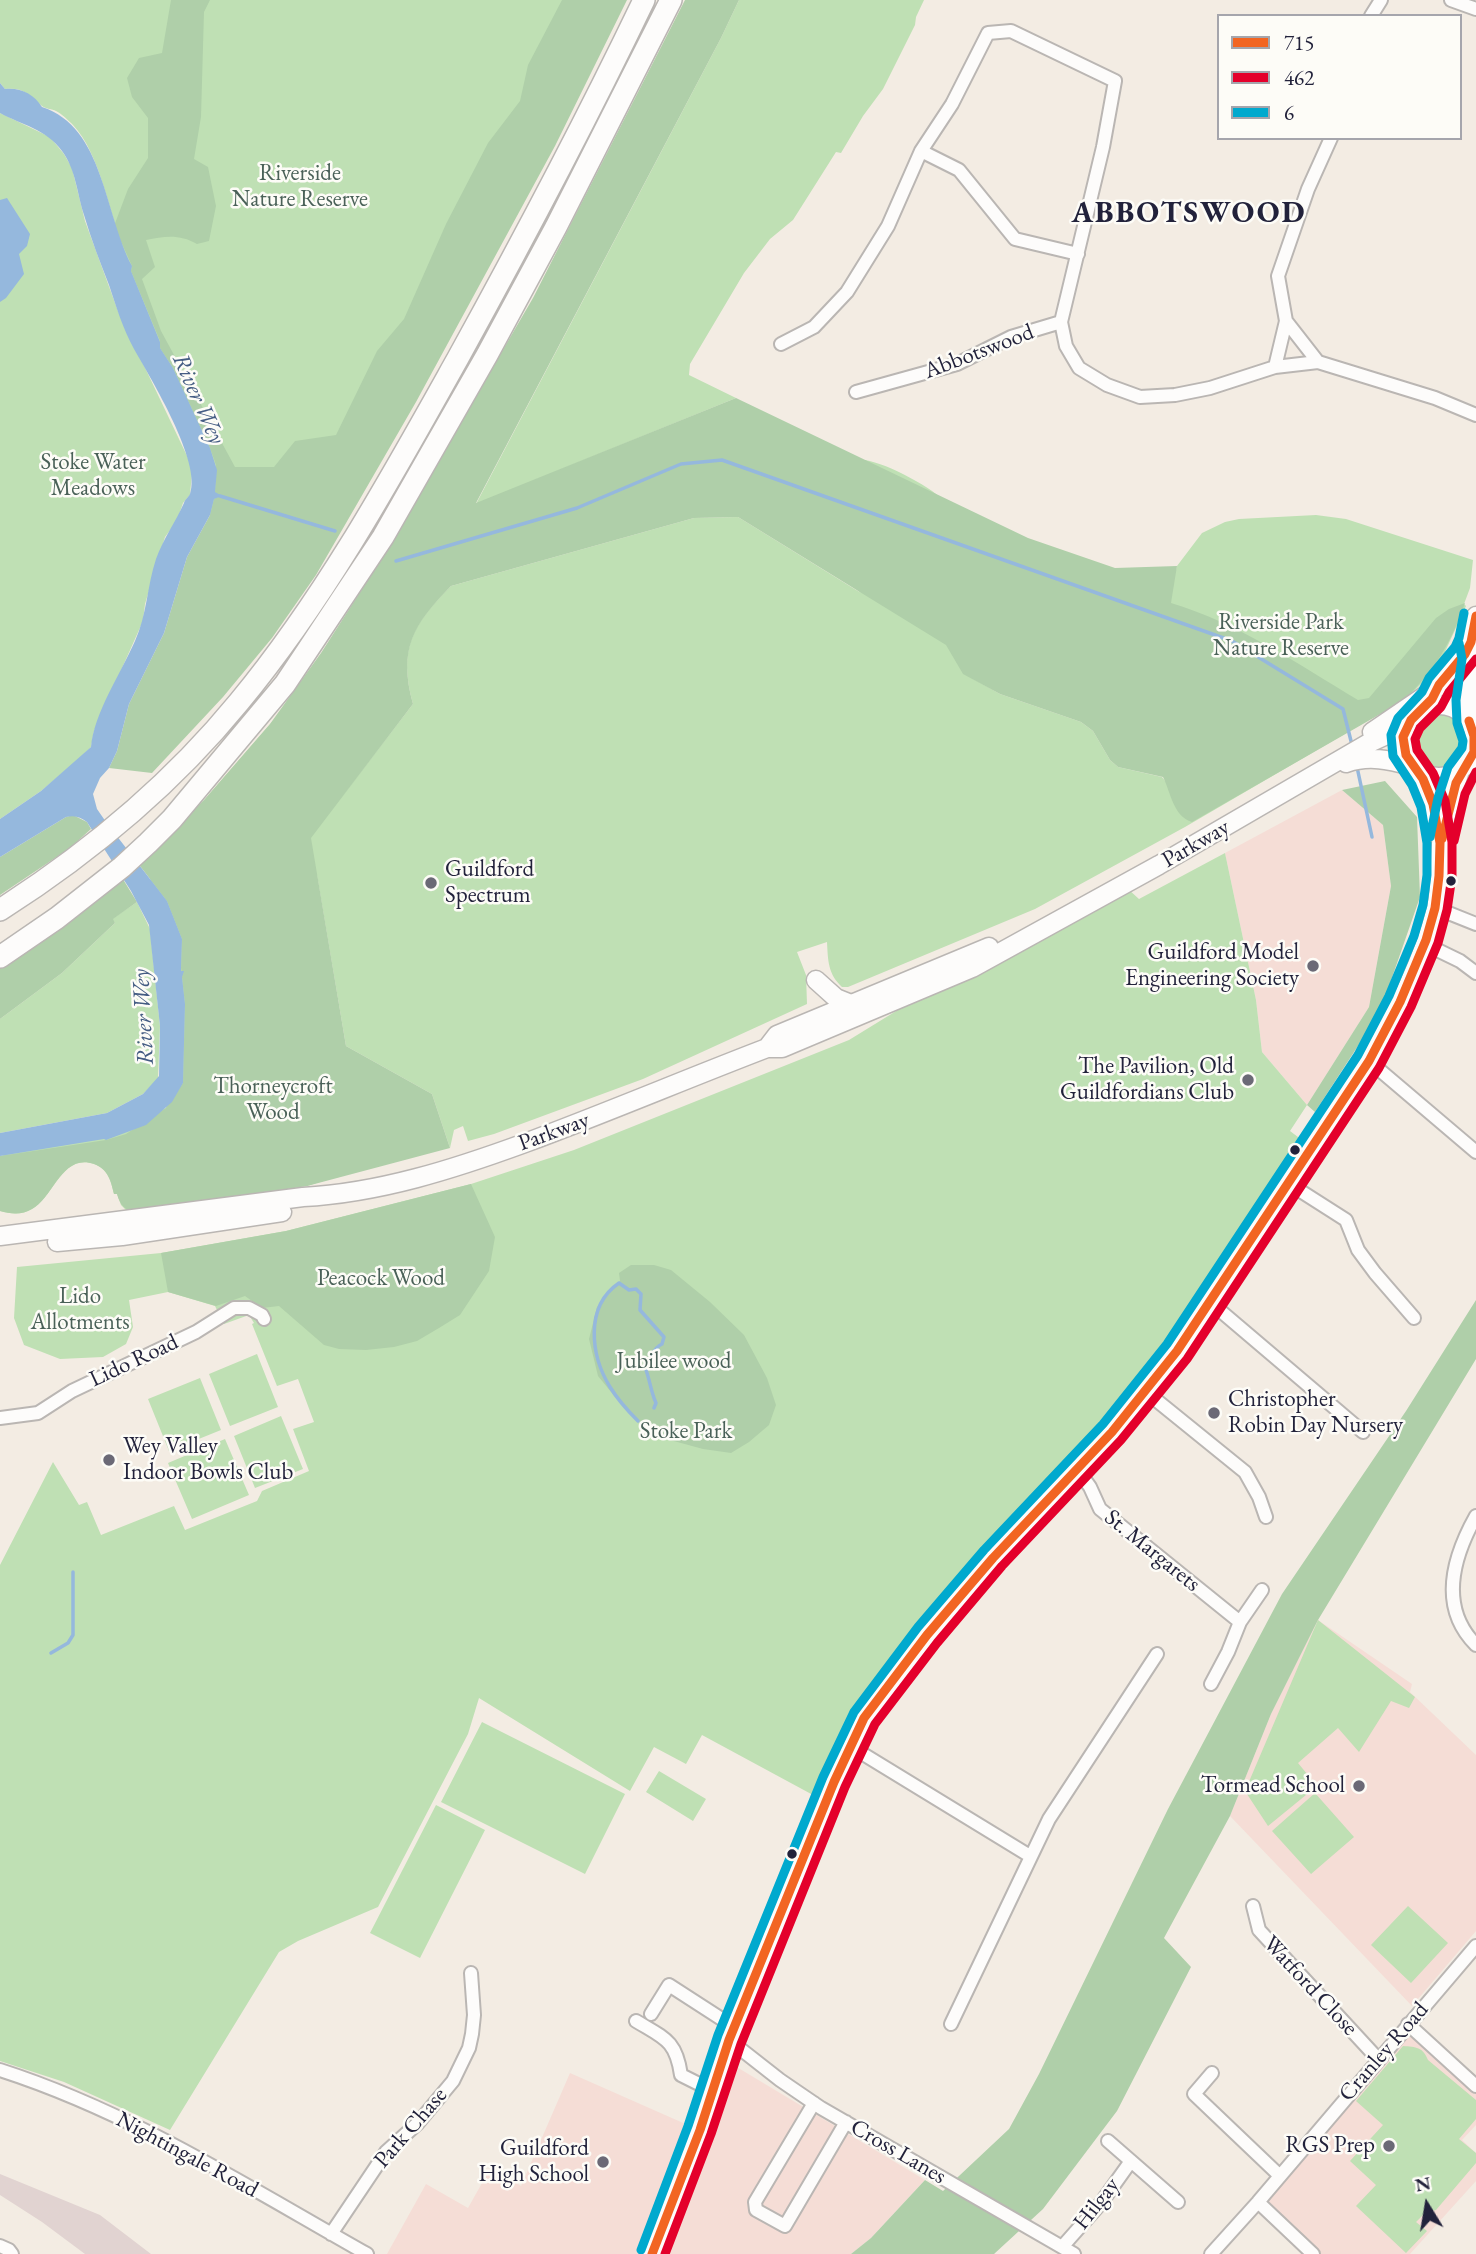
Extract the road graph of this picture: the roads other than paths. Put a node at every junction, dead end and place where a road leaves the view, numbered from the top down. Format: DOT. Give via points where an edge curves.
graph roads {
  1 [pos="643,0"];
  2 [pos="671,0"];
  3 [pos="1451,0"];
  4 [pos="1476,9"];
  5 [pos="1330,140"];
  6 [pos="921,151"];
  7 [pos="1078,254"];
  8 [pos="1286,321"];
  9 [pos="1061,322"];
  10 [pos="781,344"];
  11 [pos="1318,362"];
  12 [pos="1275,367"];
  13 [pos="856,392"];
  14 [pos="1476,415"];
  15 [pos="1476,616"];
  16 [pos="1470,645"];
  17 [pos="1438,687"];
  18 [pos="1420,710"];
  19 [pos="1472,725"];
  20 [pos="1406,726"];
  21 [pos="1468,765"];
  22 [pos="1414,768"];
  23 [pos="1304,782"];
  24 [pos="1441,842"];
  25 [pos="97,881"];
  26 [pos="1086,905"];
  27 [pos="1436,908"];
  28 [pos="0,910"];
  29 [pos="1476,924"];
  30 [pos="0,942"];
  31 [pos="1425,944"];
  32 [pos="0,957"];
  33 [pos="1476,973"];
  34 [pos="816,980"];
  35 [pos="851,1004"];
  36 [pos="767,1048"];
  37 [pos="1368,1061"];
  38 [pos="1476,1152"];
  39 [pos="1288,1184"];
  40 [pos="335,1196"];
  41 [pos="0,1236"];
  42 [pos="0,1247"];
  43 [pos="1209,1302"];
  44 [pos="1414,1318"];
  45 [pos="264,1319"];
  46 [pos="1145,1391"];
  47 [pos="0,1418"];
  48 [pos="1363,1432"];
  49 [pos="1077,1469"];
  50 [pos="1476,1516"];
  51 [pos="1266,1517"];
  52 [pos="1262,1590"];
  53 [pos="1240,1622"];
  54 [pos="1476,1645"];
  55 [pos="1157,1654"];
  56 [pos="1211,1684"];
  57 [pos="850,1746"];
  58 [pos="1030,1856"];
  59 [pos="1253,1906"];
  60 [pos="1476,1946"];
  61 [pos="471,1973"];
  62 [pos="651,2014"];
  63 [pos="636,2021"];
  64 [pos="951,2024"];
  65 [pos="1408,2024"];
  66 [pos="731,2034"];
  67 [pos="1378,2059"];
  68 [pos="0,2070"];
  69 [pos="1212,2073"];
  70 [pos="1476,2086"];
  71 [pos="711,2090"];
  72 [pos="814,2103"];
  73 [pos="846,2122"];
  74 [pos="1108,2141"];
  75 [pos="1131,2161"];
  76 [pos="1279,2175"];
  77 [pos="1178,2202"];
  78 [pos="1258,2202"];
  79 [pos="331,2234"];
  80 [pos="0,2246"];
  81 [pos="1068,2251"];
  82 [pos="12,2254"];
  83 [pos="368,2254"];
  84 [pos="652,2254"];
  85 [pos="1211,2254"];
  86 [pos="1313,2254"];
  1 -- 28 [label="highway" via="512,258 393,473 297,625 250,690 152,793 77,857"];
  2 -- 25 [label="highway" via="556,227 383,537 285,684 172,819"];
  3 -- 4 [label="street"];
  5 -- 8 [label="street" via="1278,276"];
  6 -- 7 [label="street" via="959,170 1015,239"];
  6 -- 7 [label="street, Abbotswood" via="952,104 988,33 1011,31 1115,81"];
  6 -- 10 [label="street" via="888,226 847,292 814,327"];
  7 -- 9 [label="street, Abbotswood"];
  8 -- 11 [label="street"];
  8 -- 12 [label="street"];
  9 -- 12 [label="street, Abbotswood" via="1066,346 1079,368 1140,397 1209,388"];
  9 -- 13 [label="street, Abbotswood" via="1011,337 957,364"];
  11 -- 12 [label="street, Abbotswood"];
  11 -- 14 [label="street, Abbotswood"];
  15 -- 16 [label="main road"];
  16 -- 17 [label="main road"];
  16 -- 19 [label="main road" via="1474,659 1468,699"];
  17 -- 18 [label="main road"];
  17 -- 23 [label="main road"];
  18 -- 19 [label="main road" via="1445,706 1457,710"];
  18 -- 20 [label="main road"];
  19 -- 21 [label="main road" via="1474,752"];
  20 -- 22 [label="main road" via="1404,750"];
  20 -- 23 [label="main road"];
  21 -- 22 [label="main road" via="1438,778"];
  21 -- 24 [label="main road" via="1450,800"];
  22 -- 23 [label="main road" via="1380,758 1356,759"];
  22 -- 24 [label="main road" via="1433,802"];
  23 -- 26 [label="main road, Parkway"];
  24 -- 27 [label="main road"];
  25 -- 30 [label="highway"];
  25 -- 32 [label="highway" via="57,918"];
  26 -- 35 [label="main road, Parkway"];
  26 -- 36 [label="main road, Parkway" via="972,968 782,1048"];
  27 -- 29 [label="street"];
  27 -- 31 [label="main road"];
  31 -- 33 [label="street"];
  31 -- 37 [label="main road" via="1394,1016"];
  34 -- 35 [label="main road" via="830,994"];
  35 -- 36 [label="main road, Parkway" via="777,1035"];
  36 -- 40 [label="main road, Parkway" via="485,1157"];
  37 -- 38 [label="street"];
  37 -- 39 [label="main road"];
  39 -- 43 [label="main road"];
  39 -- 44 [label="street" via="1346,1220 1358,1250"];
  40 -- 41 [label="main road, Parkway"];
  40 -- 42 [label="main road, Parkway" via="307,1208 238,1219"];
  43 -- 46 [label="main road"];
  43 -- 48 [label="street"];
  45 -- 47 [label="street, Lido Road" via="249,1308 234,1308 38,1413"];
  46 -- 49 [label="main road"];
  46 -- 51 [label="street" via="1245,1472"];
  49 -- 53 [label="street, St. Margarets" via="1100,1509"];
  49 -- 57 [label="main road" via="927,1635 864,1718"];
  50 -- 54 [label="street" via="1454,1565 1453,1593 1462,1626"];
  52 -- 53 [label="street"];
  53 -- 56 [label="street"];
  55 -- 58 [label="street" via="1049,1819"];
  57 -- 58 [label="street"];
  57 -- 66 [label="main road"];
  58 -- 64 [label="street"];
  59 -- 67 [label="street, Watford Close" via="1259,1930"];
  60 -- 65 [label="street, Cranley Road"];
  61 -- 79 [label="street, Park Chase" via="472,2035 453,2081 386,2152"];
  62 -- 66 [label="street, Cross Lanes" via="668,1986"];
  63 -- 71 [label="street" via="666,2039 678,2055 681,2075"];
  65 -- 67 [label="street, Cranley Road"];
  65 -- 70 [label="street"];
  66 -- 71 [label="main road"];
  66 -- 72 [label="street, Cross Lanes" via="780,2080"];
  67 -- 76 [label="street, Cranley Road"];
  68 -- 79 [label="street, Nightingale Road" via="156,2134"];
  69 -- 76 [label="street" via="1194,2094"];
  71 -- 84 [label="main road"];
  72 -- 73 [label="street, Cross Lanes"];
  72 -- 73 [label="street" via="754,2202 756,2210 785,2226"];
  73 -- 81 [label="street, Cross Lanes"];
  74 -- 75 [label="street, Hilgay"];
  75 -- 77 [label="street, Hilgay"];
  75 -- 81 [label="street, Hilgay"];
  76 -- 78 [label="street, Cranley Road"];
  78 -- 85 [label="street, Cranley Road"];
  78 -- 86 [label="street"];
  79 -- 83 [label="street, Nightingale Road"];
  80 -- 82 [label="street"];
}
